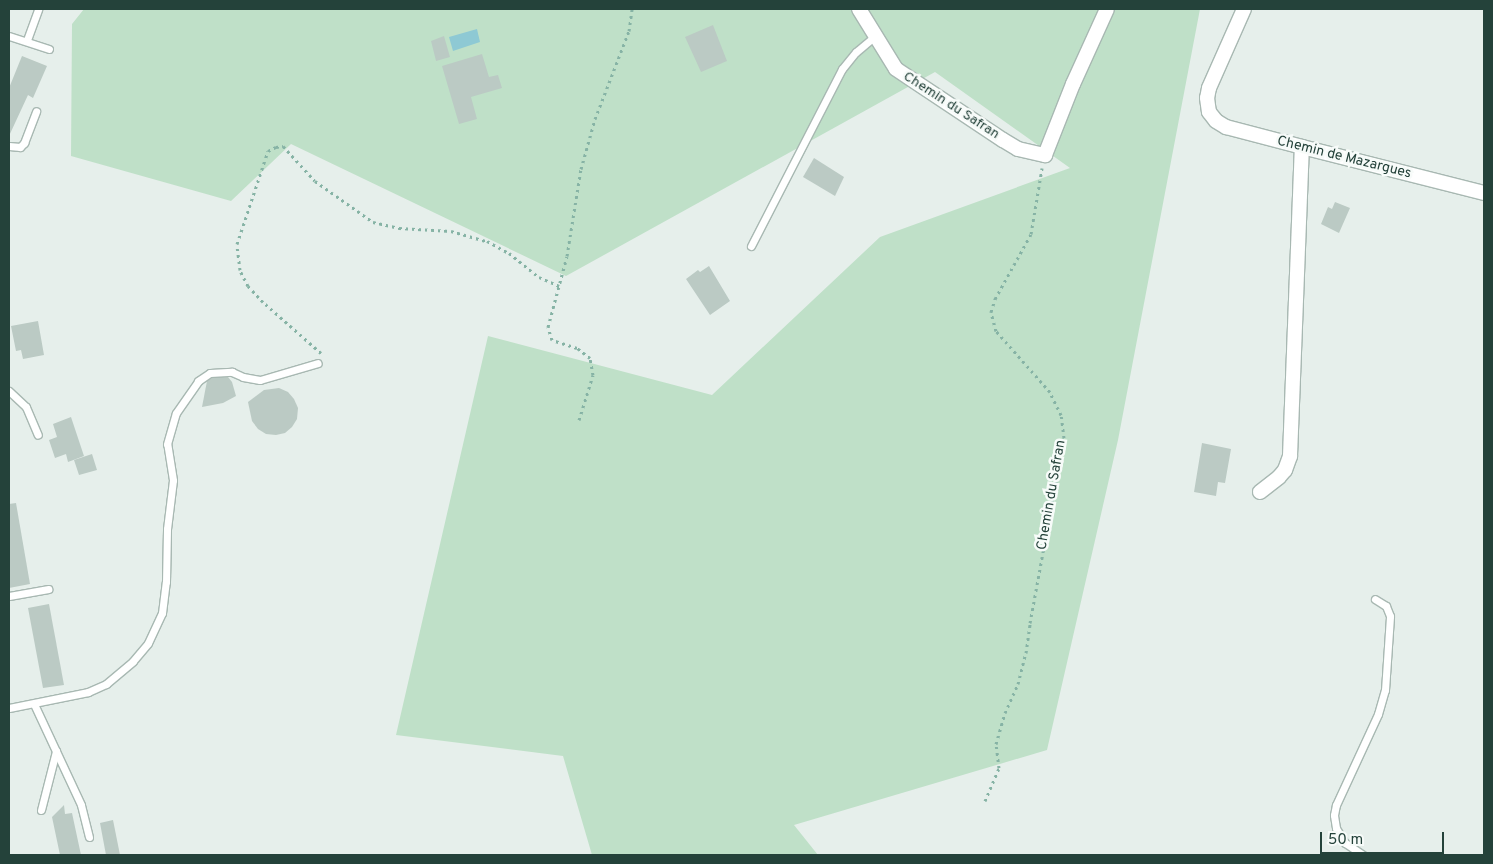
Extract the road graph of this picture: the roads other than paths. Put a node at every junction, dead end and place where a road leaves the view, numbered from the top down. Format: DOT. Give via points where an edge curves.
graph roads {
  1 [pos="38,9"];
  2 [pos="859,9"];
  3 [pos="1107,9"];
  4 [pos="1244,9"];
  5 [pos="9,36"];
  6 [pos="875,36"];
  7 [pos="27,40"];
  8 [pos="49,50"];
  9 [pos="36,111"];
  10 [pos="9,146"];
  11 [pos="1302,147"];
  12 [pos="1484,193"];
  13 [pos="751,246"];
  14 [pos="318,363"];
  15 [pos="9,391"];
  16 [pos="38,435"];
  17 [pos="1260,492"];
  18 [pos="48,589"];
  19 [pos="9,596"];
  20 [pos="1375,599"];
  21 [pos="34,704"];
  22 [pos="9,708"];
  23 [pos="56,750"];
  24 [pos="41,810"];
  25 [pos="89,837"];
  26 [pos="1363,855"];
  1 -- 7 [label="lane"];
  2 -- 6 [label="street, Chemin du Safran"];
  3 -- 6 [label="street, Chemin du Safran" via="1045,155 1018,149 896,69"];
  4 -- 11 [label="street, Chemin de Mazargues" via="1209,88 1209,112 1226,127"];
  5 -- 7 [label="lane"];
  6 -- 13 [label="lane" via="842,69"];
  7 -- 8 [label="lane"];
  9 -- 10 [label="lane" via="24,143"];
  11 -- 12 [label="street, Chemin de Mazargues"];
  11 -- 17 [label="street" via="1290,456 1285,470"];
  14 -- 21 [label="lane" via="260,380 232,372 210,373 198,381 176,413 168,444 173,480 167,529 166,582 162,613 148,643 106,684 88,692"];
  15 -- 16 [label="lane" via="26,407"];
  18 -- 19 [label="lane"];
  20 -- 26 [label="lane" via="1386,606 1390,616 1385,690 1378,714 1334,815 1336,828 1345,843"];
  21 -- 22 [label="lane"];
  21 -- 23 [label="lane"];
  23 -- 24 [label="lane"];
  23 -- 25 [label="lane" via="81,805"];
}
